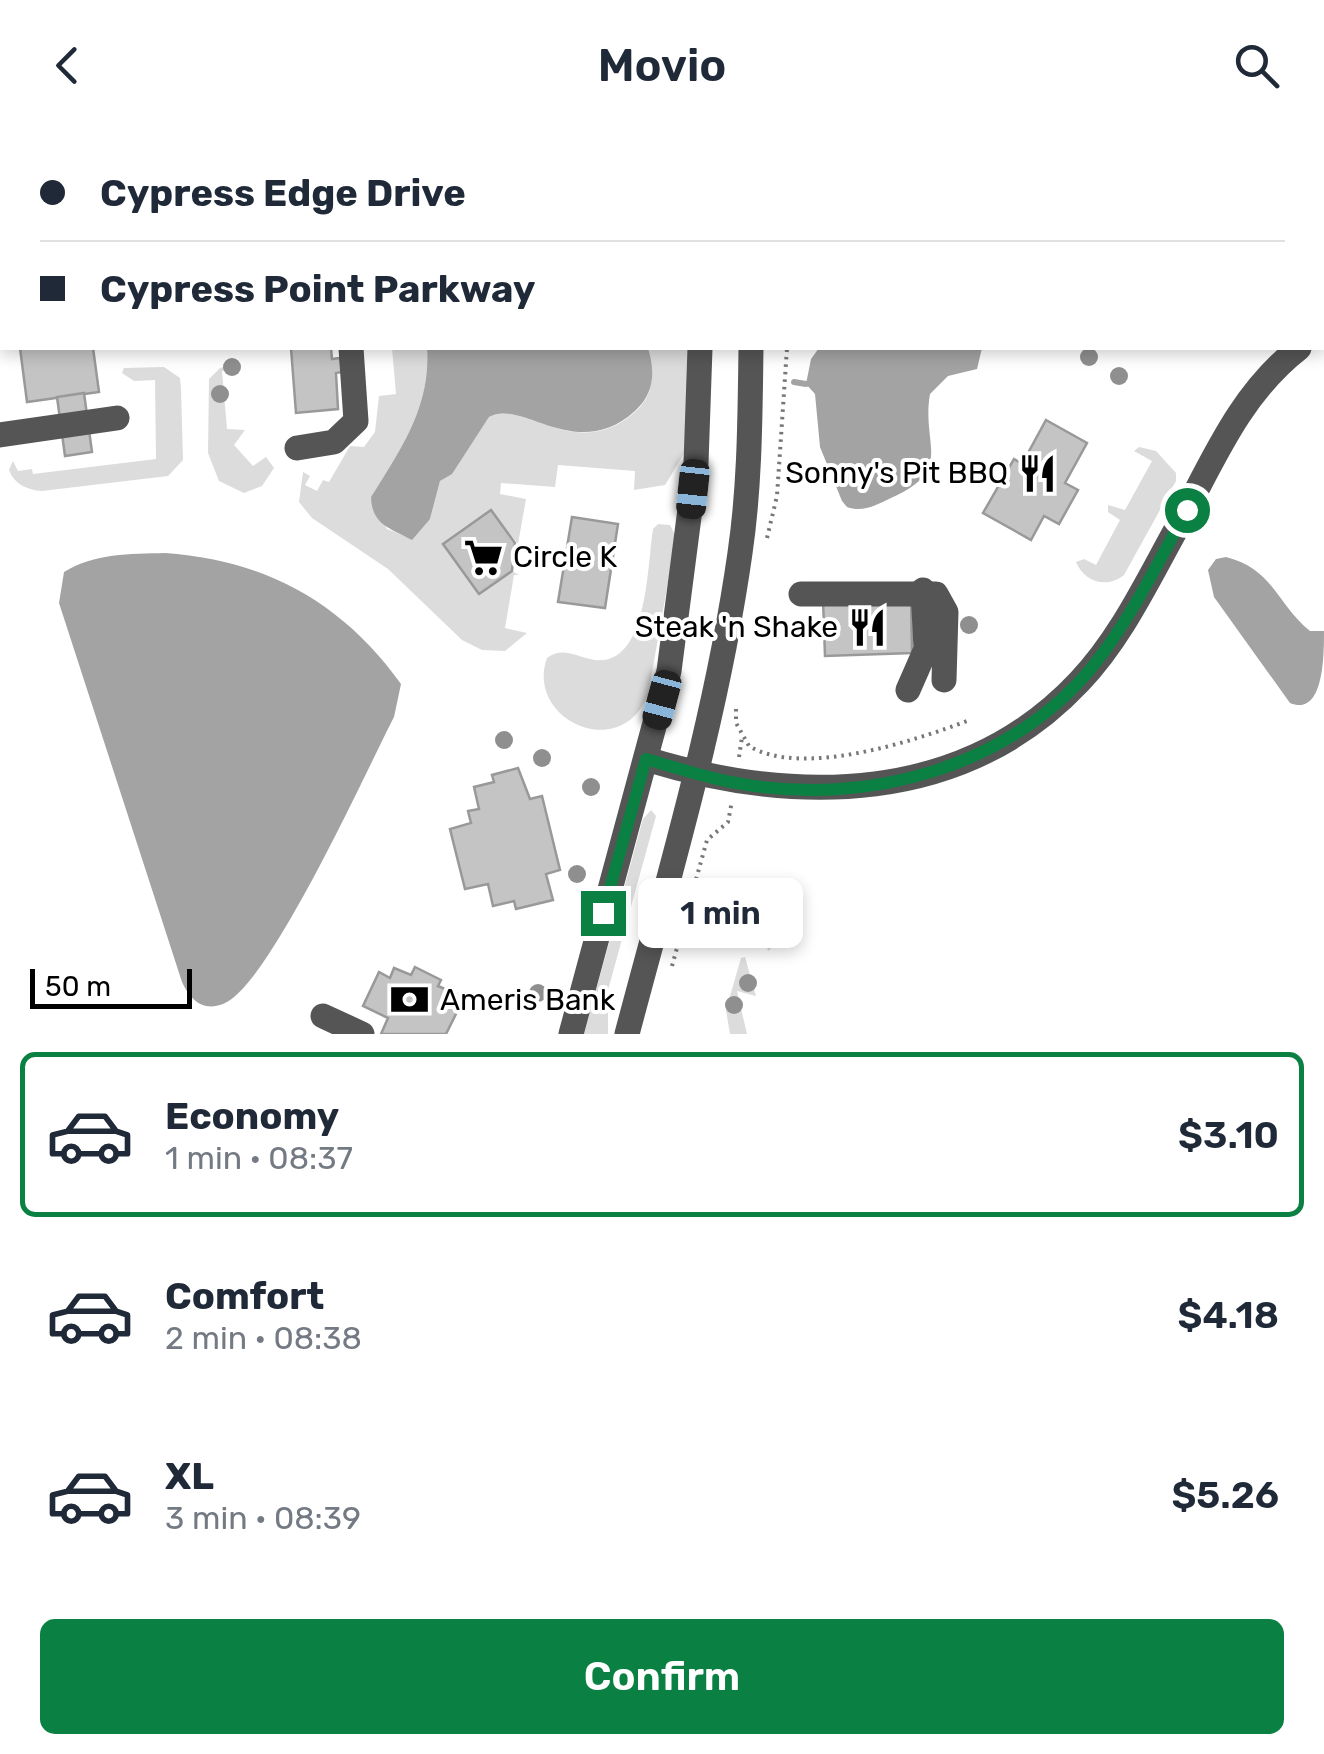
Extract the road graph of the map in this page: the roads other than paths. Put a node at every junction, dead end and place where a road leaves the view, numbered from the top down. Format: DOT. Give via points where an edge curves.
graph roads {
  1 [pos="350,350"];
  2 [pos="700,350"];
  3 [pos="751,350"];
  4 [pos="1297,350"];
  5 [pos="117,418"];
  6 [pos="0,435"];
  7 [pos="297,448"];
  8 [pos="924,590"];
  9 [pos="801,594"];
  10 [pos="944,680"];
  11 [pos="908,690"];
  12 [pos="646,759"];
  13 [pos="696,774"];
  14 [pos="323,1016"];
  15 [pos="362,1034"];
  16 [pos="571,1034"];
  17 [pos="627,1034"];
  1 -- 7 [label="street" via="356,421 334,442"];
  2 -- 12 [label="street" via="684,575"];
  3 -- 13 [label="street" via="740,552"];
  4 -- 13 [label="street" via="1246,400 1103,652 1036,720 970,759 882,783 806,789"];
  5 -- 6 [label="street"];
  8 -- 9 [label="street"];
  8 -- 10 [label="street" via="945,605"];
  8 -- 11 [label="street" via="926,649"];
  12 -- 13 [label="street"];
  12 -- 16 [label="street"];
  13 -- 17 [label="street"];
  14 -- 15 [label="street"];
}
